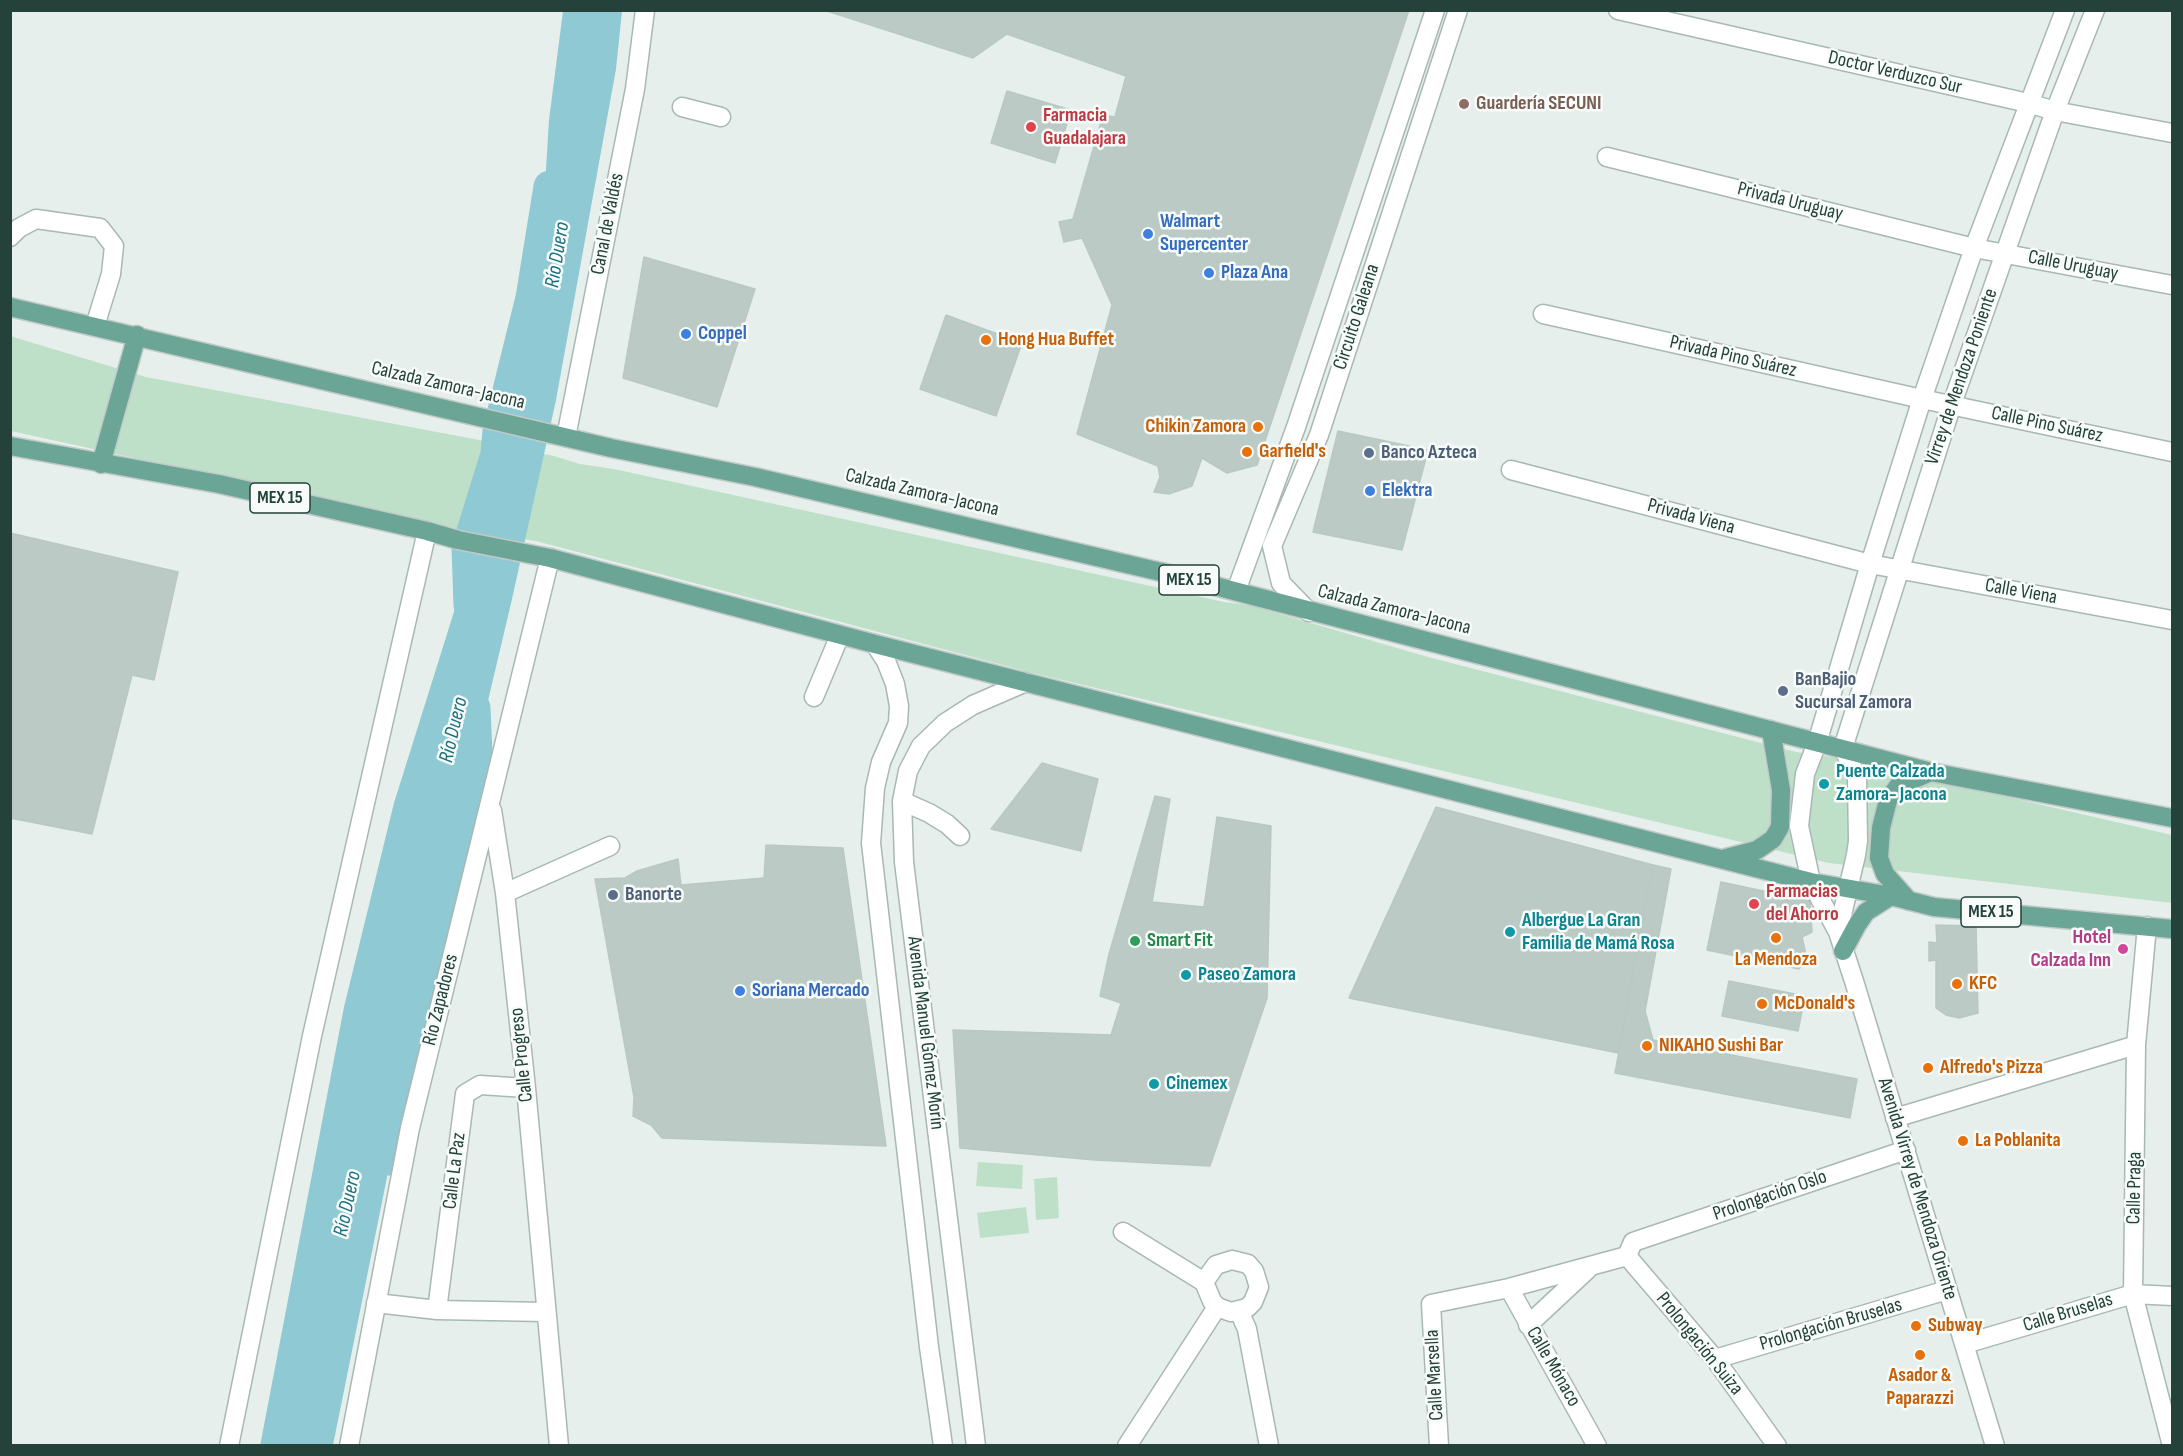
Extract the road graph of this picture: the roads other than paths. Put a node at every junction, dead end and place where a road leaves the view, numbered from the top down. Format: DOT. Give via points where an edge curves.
graph roads {
  1 [pos="645,10"];
  2 [pos="1435,10"];
  3 [pos="1458,10"];
  4 [pos="1618,10"];
  5 [pos="2065,10"];
  6 [pos="2095,10"];
  7 [pos="2028,103"];
  8 [pos="682,107"];
  9 [pos="2055,111"];
  10 [pos="721,117"];
  11 [pos="2172,133"];
  12 [pos="1607,157"];
  13 [pos="10,237"];
  14 [pos="1974,248"];
  15 [pos="2004,253"];
  16 [pos="2172,285"];
  17 [pos="10,306"];
  18 [pos="1543,314"];
  19 [pos="95,326"];
  20 [pos="137,335"];
  21 [pos="1922,399"];
  22 [pos="1952,404"];
  23 [pos="1296,427"];
  24 [pos="1319,435"];
  25 [pos="561,436"];
  26 [pos="10,446"];
  27 [pos="2172,452"];
  28 [pos="101,464"];
  29 [pos="1511,470"];
  30 [pos="427,531"];
  31 [pos="541,557"];
  32 [pos="1870,564"];
  33 [pos="1899,569"];
  34 [pos="1236,591"];
  35 [pos="1309,612"];
  36 [pos="2172,620"];
  37 [pos="840,635"];
  38 [pos="875,644"];
  39 [pos="1026,682"];
  40 [pos="814,697"];
  41 [pos="1771,730"];
  42 [pos="1817,743"];
  43 [pos="1843,748"];
  44 [pos="1931,772"];
  45 [pos="491,799"];
  46 [pos="902,801"];
  47 [pos="2172,818"];
  48 [pos="960,836"];
  49 [pos="610,846"];
  50 [pos="1725,859"];
  51 [pos="1811,882"];
  52 [pos="1847,887"];
  53 [pos="505,893"];
  54 [pos="1900,898"];
  55 [pos="2147,926"];
  56 [pos="2172,929"];
  57 [pos="1838,932"];
  58 [pos="1843,951"];
  59 [pos="2136,1045"];
  60 [pos="526,1088"];
  61 [pos="1895,1118"];
  62 [pos="1906,1150"];
  63 [pos="1124,1232"];
  64 [pos="1630,1249"];
  65 [pos="1589,1268"];
  66 [pos="1204,1282"];
  67 [pos="1509,1288"];
  68 [pos="1947,1290"];
  69 [pos="2133,1294"];
  70 [pos="2172,1296"];
  71 [pos="376,1304"];
  72 [pos="1431,1304"];
  73 [pos="1217,1307"];
  74 [pos="437,1310"];
  75 [pos="1239,1311"];
  76 [pos="546,1312"];
  77 [pos="1528,1325"];
  78 [pos="1965,1344"];
  79 [pos="1715,1359"];
  80 [pos="229,1446"];
  81 [pos="349,1446"];
  82 [pos="559,1446"];
  83 [pos="943,1446"];
  84 [pos="976,1446"];
  85 [pos="1127,1446"];
  86 [pos="1269,1446"];
  87 [pos="1439,1446"];
  88 [pos="1597,1446"];
  89 [pos="1777,1446"];
  90 [pos="1995,1446"];
  91 [pos="2172,1446"];
  1 -- 25 [label="street, Canal de Valdés" via="635,90"];
  2 -- 23 [label="street, Circuito Galeana"];
  3 -- 24 [label="street, Circuito Galeana"];
  4 -- 7 [label="street, Doctor Verduzco Sur"];
  5 -- 7 [label="street, Virrey de Mendoza Poniente"];
  6 -- 9 [label="street, Virrey de Mendoza Poniente"];
  7 -- 9 [label="street, Doctor Verduzco Sur"];
  7 -- 14 [label="street, Virrey de Mendoza Poniente"];
  8 -- 10 [label="street"];
  9 -- 11 [label="street, Doctor Verduzco Sur"];
  9 -- 15 [label="street, Virrey de Mendoza Poniente"];
  12 -- 14 [label="street, Privada Uruguay"];
  13 -- 19 [label="street" via="36,219 100,228 114,246 111,274"];
  14 -- 15 [label="street, Calle Uruguay"];
  14 -- 21 [label="street, Virrey de Mendoza Poniente"];
  15 -- 16 [label="street, Calle Uruguay"];
  15 -- 22 [label="street, Virrey de Mendoza Poniente"];
  17 -- 19 [label="main road, Calzada Zamora-Jacona / MEX 15"];
  18 -- 21 [label="street, Privada Pino Suárez"];
  19 -- 20 [label="main road, Calzada Zamora-Jacona / MEX 15"];
  20 -- 25 [label="main road, Calzada Zamora-Jacona / MEX 15"];
  20 -- 28 [label="main road"];
  21 -- 22 [label="street, Calle Pino Suárez"];
  21 -- 32 [label="street, Virrey de Mendoza Poniente"];
  22 -- 27 [label="street, Calle Pino Suárez"];
  22 -- 33 [label="street, Virrey de Mendoza Poniente"];
  23 -- 24 [label="street"];
  23 -- 34 [label="street, Circuito Galeana"];
  24 -- 35 [label="street, Circuito Galeana" via="1272,546 1281,583"];
  25 -- 34 [label="main road, Calzada Zamora-Jacona / MEX 15" via="767,479"];
  26 -- 28 [label="main road, MEX 15"];
  28 -- 30 [label="main road, MEX 15" via="219,484"];
  29 -- 32 [label="street, Privada Viena"];
  30 -- 31 [label="main road, MEX 15"];
  30 -- 80 [label="street" via="312,1035"];
  31 -- 37 [label="main road, MEX 15"];
  31 -- 45 [label="street, Río Zapadores"];
  32 -- 33 [label="street, Calle Viena"];
  32 -- 42 [label="street, Virrey de Mendoza Poniente"];
  33 -- 36 [label="street, Calle Viena"];
  33 -- 43 [label="street, Virrey de Mendoza Poniente"];
  34 -- 35 [label="main road, Calzada Zamora-Jacona / MEX 15"];
  35 -- 41 [label="main road, Calzada Zamora-Jacona / MEX 15"];
  37 -- 38 [label="main road, MEX 15"];
  37 -- 40 [label="street"];
  38 -- 39 [label="main road, MEX 15"];
  38 -- 83 [label="street, Avenida Manuel Gómez Morín" via="895,684 899,706 898,723 874,788 871,843"];
  39 -- 46 [label="street, Avenida Manuel Gómez Morín" via="973,705 945,723 921,746 908,771"];
  39 -- 50 [label="main road, MEX 15"];
  41 -- 42 [label="main road, Calzada Zamora-Jacona / MEX 15"];
  41 -- 50 [label="main road" via="1781,790 1780,827 1773,839 1757,850"];
  42 -- 43 [label="main road, MEX 15"];
  42 -- 51 [label="street, Virrey de Mendoza Poniente" via="1805,774 1799,826"];
  43 -- 44 [label="main road, MEX 15"];
  43 -- 52 [label="street, Avenida Virrey de Mendoza Oriente" via="1857,777 1857,855"];
  44 -- 47 [label="main road, MEX 15"];
  44 -- 54 [label="main road" via="1898,786 1888,800 1881,828 1879,858"];
  45 -- 53 [label="street, Calle Progreso"];
  45 -- 71 [label="street, Río Zapadores" via="410,1128"];
  46 -- 48 [label="street" via="930,813"];
  46 -- 84 [label="street, Avenida Manuel Gómez Morín" via="904,862"];
  49 -- 53 [label="street"];
  50 -- 51 [label="main road, MEX 15"];
  51 -- 52 [label="main road, MEX 15"];
  51 -- 57 [label="street, Avenida Virrey de Mendoza Oriente"];
  52 -- 54 [label="main road, MEX 15"];
  52 -- 57 [label="street, Avenida Virrey de Mendoza Oriente"];
  53 -- 60 [label="street, Calle Progreso"];
  54 -- 55 [label="main road, MEX 15" via="1934,907"];
  54 -- 58 [label="main road" via="1866,912"];
  55 -- 56 [label="main road, MEX 15"];
  55 -- 59 [label="street, Calle Praga"];
  57 -- 58 [label="street, Avenida Virrey de Mendoza Oriente"];
  58 -- 61 [label="street, Avenida Virrey de Mendoza Oriente"];
  59 -- 61 [label="street"];
  59 -- 69 [label="street, Calle Praga"];
  60 -- 74 [label="street, Calle La Paz" via="480,1085 465,1094"];
  60 -- 76 [label="street, Calle Progreso"];
  61 -- 62 [label="street, Avenida Virrey de Mendoza Oriente"];
  62 -- 64 [label="street, Prolongación Oslo"];
  62 -- 68 [label="street, Avenida Virrey de Mendoza Oriente"];
  63 -- 66 [label="street"];
  64 -- 65 [label="street, Prolongación Oslo"];
  64 -- 79 [label="street, Prolongación Suiza"];
  65 -- 67 [label="street, Prolongación Oslo"];
  65 -- 77 [label="street, Prolongación Oslo"];
  66 -- 73 [label="street"];
  66 -- 75 [label="street" via="1216,1265 1224,1261 1248,1264 1259,1287 1253,1302"];
  67 -- 72 [label="street, Prolongación Oslo"];
  67 -- 77 [label="street, Calle Mónaco"];
  68 -- 78 [label="street, Avenida Virrey de Mendoza Oriente"];
  68 -- 79 [label="street, Prolongación Bruselas"];
  69 -- 70 [label="street, Calle Bruselas"];
  69 -- 78 [label="street, Calle Bruselas"];
  69 -- 91 [label="street, Calle Praga"];
  71 -- 74 [label="street"];
  71 -- 81 [label="street, Río Zapadores"];
  72 -- 87 [label="street, Calle Marsella"];
  73 -- 75 [label="street"];
  73 -- 85 [label="street"];
  74 -- 76 [label="street"];
  75 -- 86 [label="street" via="1247,1329"];
  76 -- 82 [label="street, Calle Progreso"];
  77 -- 88 [label="street, Calle Mónaco"];
  78 -- 90 [label="street, Avenida Virrey de Mendoza Oriente"];
  79 -- 89 [label="street, Prolongación Suiza"];
}
